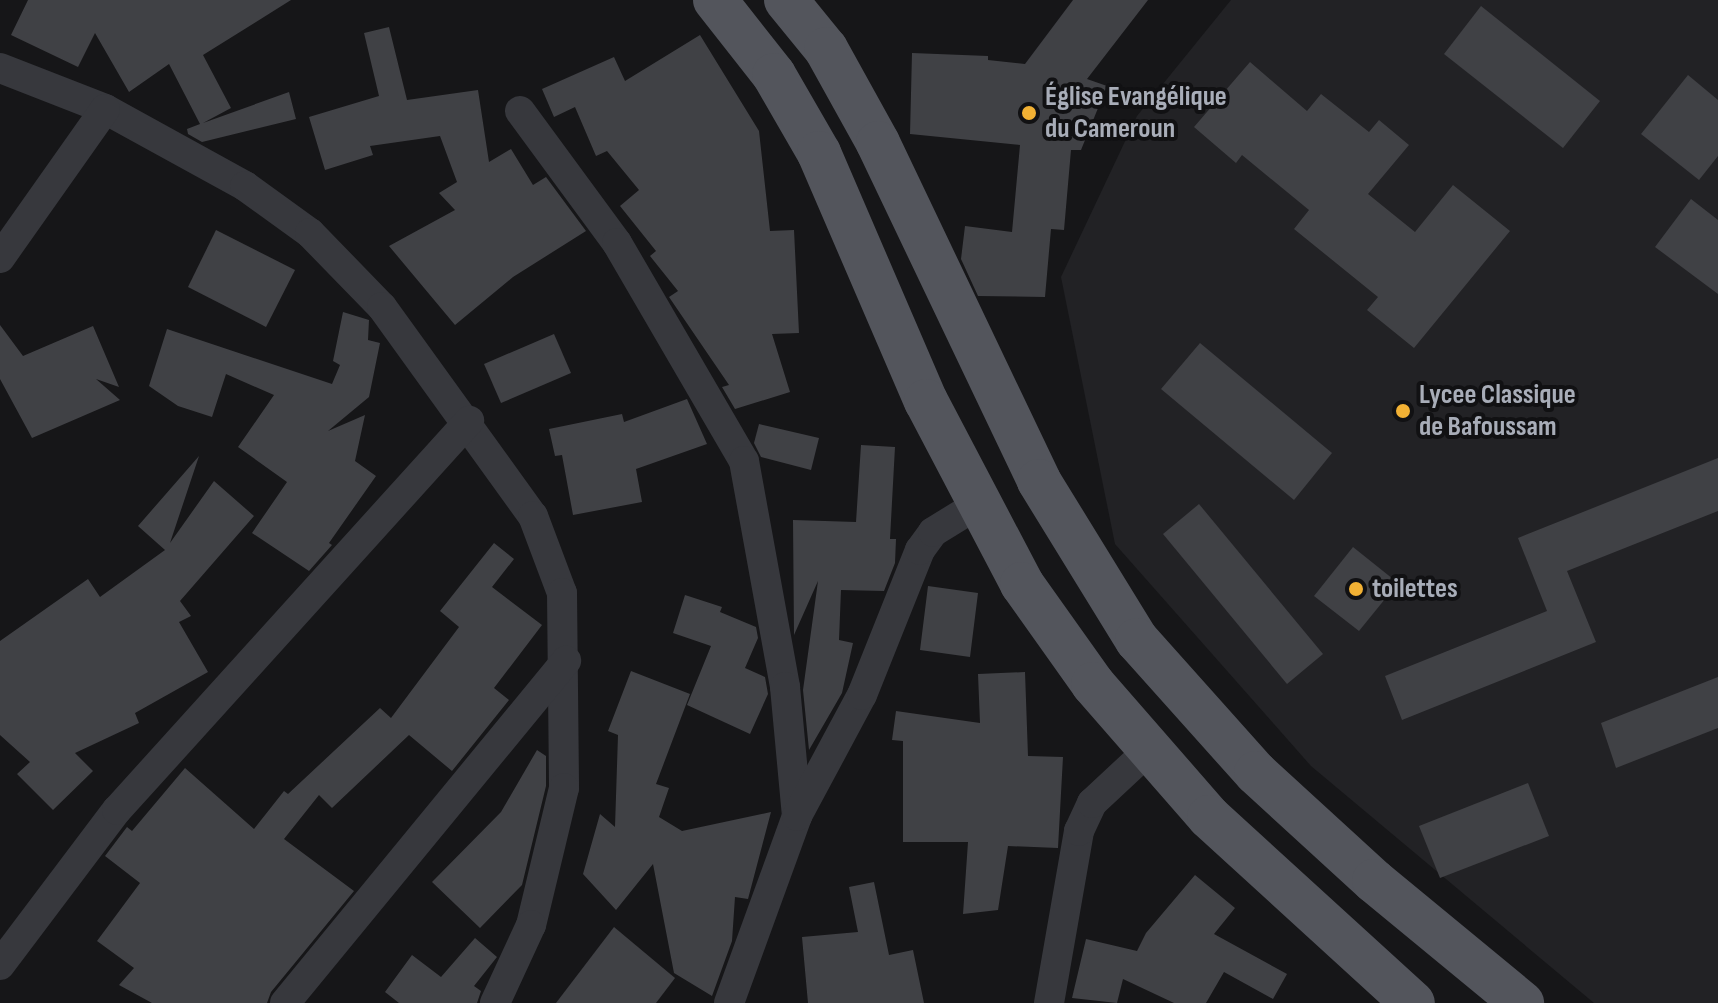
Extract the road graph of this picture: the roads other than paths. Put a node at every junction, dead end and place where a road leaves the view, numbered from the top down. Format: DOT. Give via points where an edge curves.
graph roads {
  1 [pos="715,0"];
  2 [pos="786,0"];
  3 [pos="0,68"];
  4 [pos="105,109"];
  5 [pos="520,111"];
  6 [pos="0,258"];
  7 [pos="469,421"];
  8 [pos="977,505"];
  9 [pos="566,661"];
  10 [pos="1150,749"];
  11 [pos="797,816"];
  12 [pos="0,965"];
  13 [pos="285,1003"];
  14 [pos="495,1003"];
  15 [pos="729,1003"];
  16 [pos="1049,1003"];
  17 [pos="1413,1003"];
  18 [pos="1522,1003"];
  1 -- 8 [label="main road" via="774,75 819,153"];
  2 -- 18 [label="main road" via="826,49 878,143 1039,481 1137,640 1256,773 1374,881"];
  3 -- 4 [label="street"];
  4 -- 6 [label="street"];
  4 -- 7 [label="street" via="245,186 310,233 382,307"];
  5 -- 11 [label="street" via="617,243 744,461 785,687"];
  7 -- 9 [label="street" via="533,516 552,556 562,593"];
  7 -- 12 [label="street" via="117,810"];
  8 -- 10 [label="main road" via="1022,584 1093,684"];
  8 -- 11 [label="street" via="933,532 920,550 862,695"];
  9 -- 13 [label="street"];
  9 -- 14 [label="street" via="564,788 531,925"];
  10 -- 16 [label="street" via="1092,803 1079,831"];
  10 -- 17 [label="main road" via="1209,817"];
  11 -- 15 [label="street"];
}
